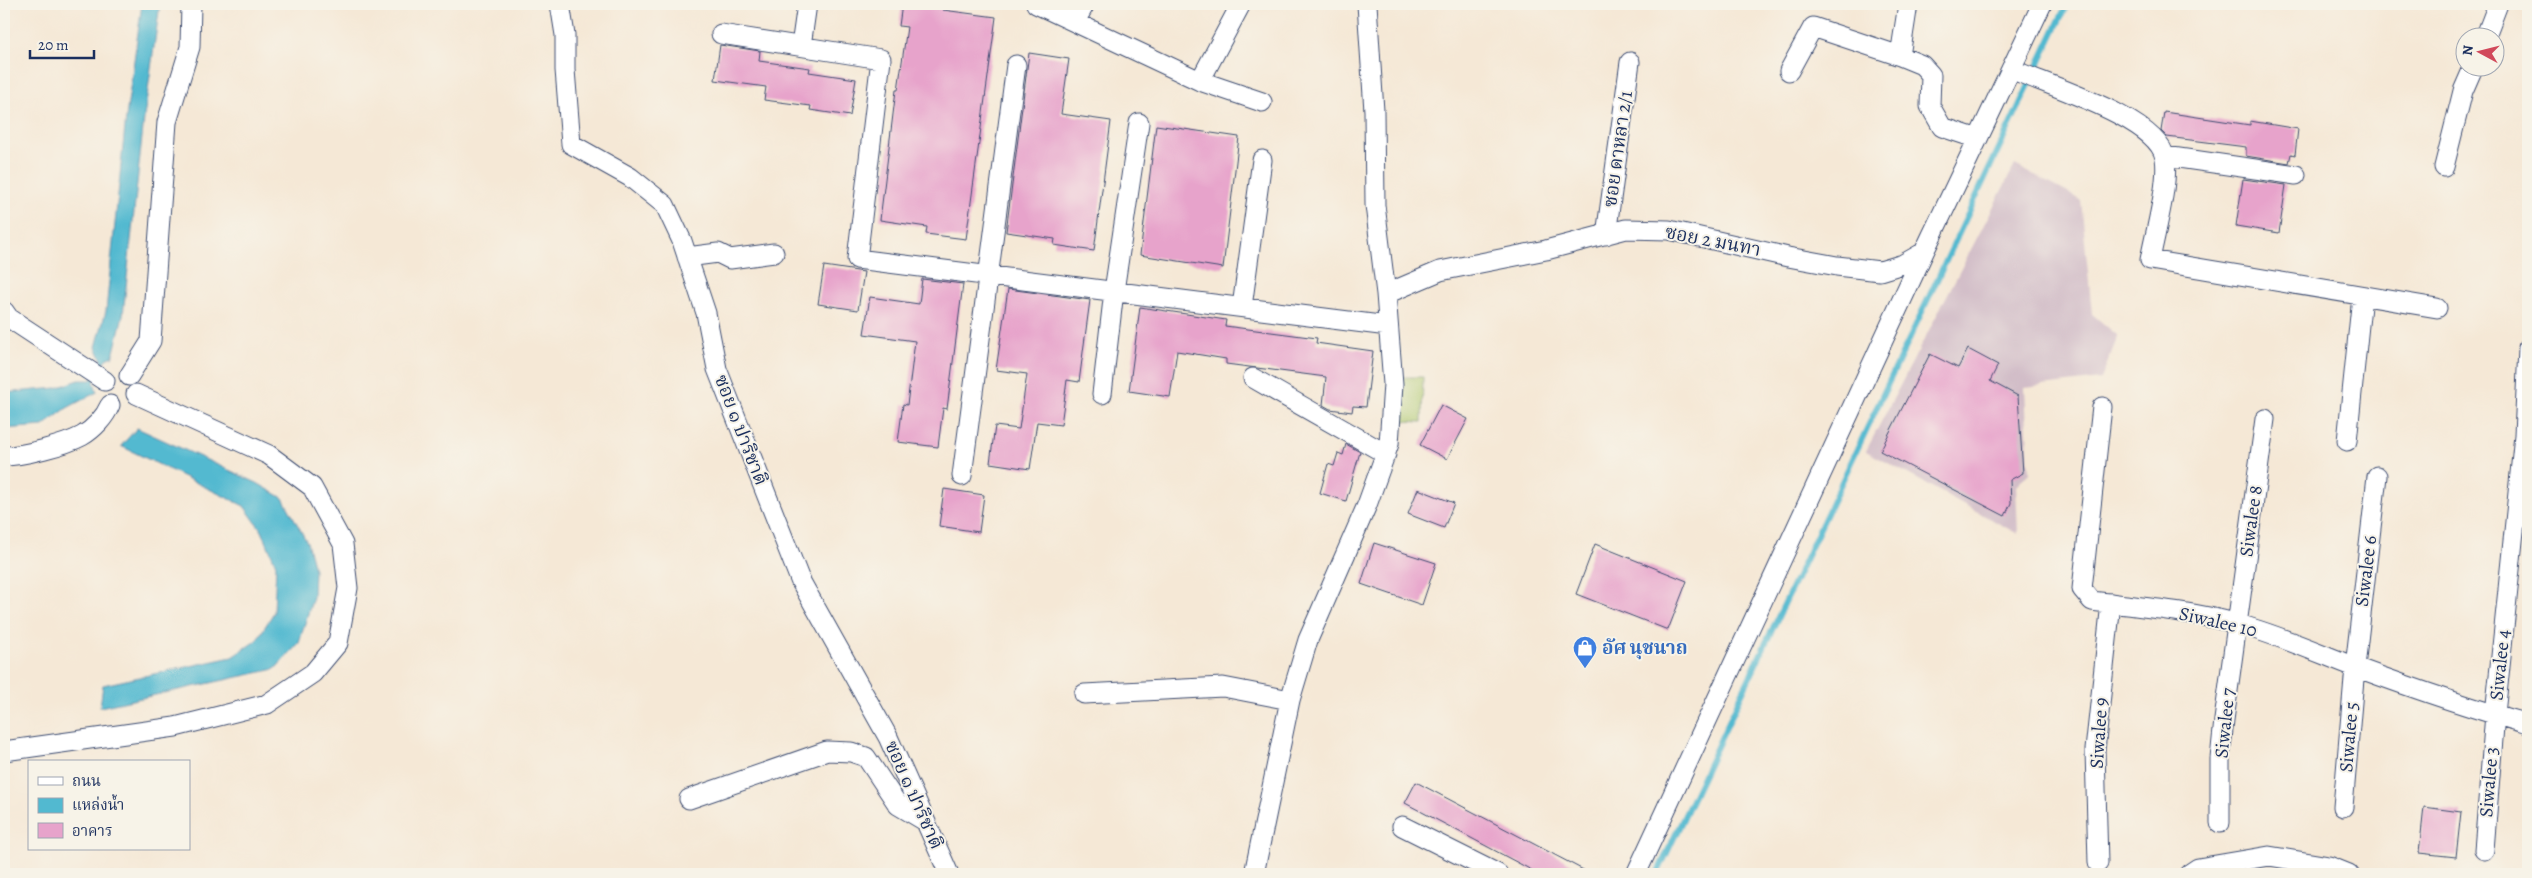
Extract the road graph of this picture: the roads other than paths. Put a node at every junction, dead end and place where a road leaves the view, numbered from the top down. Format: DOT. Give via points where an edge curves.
graph roads {
  1 [pos="191,4"];
  2 [pos="560,4"];
  3 [pos="808,4"];
  4 [pos="1036,4"];
  5 [pos="1085,4"];
  6 [pos="1241,4"];
  7 [pos="1367,4"];
  8 [pos="1908,4"];
  9 [pos="2042,4"];
  10 [pos="2498,4"];
  11 [pos="1075,22"];
  12 [pos="2489,28"];
  13 [pos="721,34"];
  14 [pos="801,46"];
  15 [pos="1900,56"];
  16 [pos="1630,62"];
  17 [pos="1016,64"];
  18 [pos="1789,72"];
  19 [pos="2026,75"];
  20 [pos="2469,78"];
  21 [pos="1200,81"];
  22 [pos="1262,102"];
  23 [pos="1139,123"];
  24 [pos="1978,139"];
  25 [pos="2164,156"];
  26 [pos="1262,160"];
  27 [pos="2444,167"];
  28 [pos="2296,175"];
  29 [pos="1606,235"];
  30 [pos="1924,252"];
  31 [pos="774,253"];
  32 [pos="687,257"];
  33 [pos="988,276"];
  34 [pos="1114,291"];
  35 [pos="1386,294"];
  36 [pos="2362,296"];
  37 [pos="1242,308"];
  38 [pos="2437,308"];
  39 [pos="4,311"];
  40 [pos="1388,326"];
  41 [pos="2528,348"];
  42 [pos="97,375"];
  43 [pos="129,376"];
  44 [pos="1253,378"];
  45 [pos="136,394"];
  46 [pos="1102,394"];
  47 [pos="110,405"];
  48 [pos="2102,407"];
  49 [pos="2265,418"];
  50 [pos="2347,441"];
  51 [pos="1386,454"];
  52 [pos="4,456"];
  53 [pos="962,476"];
  54 [pos="2378,476"];
  55 [pos="2111,603"];
  56 [pos="2237,623"];
  57 [pos="2355,666"];
  58 [pos="1084,694"];
  59 [pos="1290,700"];
  60 [pos="2495,714"];
  61 [pos="2528,724"];
  62 [pos="4,751"];
  63 [pos="689,799"];
  64 [pos="2342,807"];
  65 [pos="925,821"];
  66 [pos="2220,822"];
  67 [pos="1402,826"];
  68 [pos="2484,850"];
  69 [pos="2098,863"];
  70 [pos="948,874"];
  71 [pos="1254,874"];
  72 [pos="1498,874"];
  73 [pos="1636,874"];
  74 [pos="2189,874"];
  75 [pos="2349,874"];
  1 -- 43 [label="street" via="190,47 167,122 152,341"];
  2 -- 32 [label="street, ซอย ๑ ปาริชาติ" via="565,35 571,144 630,177 665,205"];
  3 -- 14 [label="street"];
  4 -- 11 [label="street"];
  5 -- 11 [label="street"];
  6 -- 21 [label="street"];
  7 -- 35 [label="street" via="1374,111 1375,205"];
  8 -- 15 [label="street"];
  9 -- 19 [label="street"];
  10 -- 12 [label="street"];
  11 -- 21 [label="street"];
  13 -- 14 [label="street"];
  14 -- 33 [label="street" via="881,59 857,259"];
  15 -- 18 [label="street" via="1813,27"];
  15 -- 24 [label="street" via="1922,65 1931,75 1930,106 1942,127"];
  16 -- 29 [label="street, ซอย ดาหลา 2/1"];
  17 -- 33 [label="street"];
  19 -- 24 [label="street"];
  19 -- 25 [label="street" via="2137,124 2151,134"];
  20 -- 27 [label="street"];
  21 -- 22 [label="street"];
  23 -- 34 [label="street"];
  24 -- 30 [label="street"];
  25 -- 28 [label="street"];
  25 -- 36 [label="street" via="2166,171 2150,260"];
  26 -- 37 [label="street"];
  29 -- 30 [label="street, ซอย 2 มนทา" via="1626,229 1669,230 1788,257 1880,271 1903,264"];
  29 -- 35 [label="street, ซอย 2 มนทา" via="1440,271"];
  30 -- 73 [label="street"];
  31 -- 32 [label="street" via="730,259 718,253"];
  32 -- 65 [label="street, ซอย ๑ ปาริชาติ" via="706,314 717,369 800,580 888,737"];
  33 -- 34 [label="street"];
  33 -- 53 [label="street"];
  34 -- 37 [label="street"];
  34 -- 46 [label="street"];
  35 -- 40 [label="street"];
  36 -- 38 [label="street"];
  36 -- 50 [label="street"];
  37 -- 40 [label="street"];
  39 -- 42 [label="street" via="9,318"];
  40 -- 51 [label="street" via="1393,384"];
  41 -- 60 [label="street, Siwalee 4" via="2516,521"];
  42 -- 43 [label="street"];
  42 -- 47 [label="street"];
  43 -- 45 [label="street" via="137,387"];
  44 -- 51 [label="street"];
  45 -- 47 [label="street" via="123,408"];
  45 -- 62 [label="street" via="269,455 312,487 343,544 348,588 338,643 312,673 267,704 175,727"];
  47 -- 52 [label="street" via="105,417 82,436 19,456"];
  48 -- 55 [label="street, Siwalee 10" via="2082,589 2092,601"];
  49 -- 56 [label="street, Siwalee 8"];
  51 -- 59 [label="street" via="1368,505 1308,640"];
  54 -- 57 [label="street, Siwalee 6"];
  55 -- 56 [label="street, Siwalee 10"];
  55 -- 69 [label="street, Siwalee 9" via="2095,750"];
  56 -- 57 [label="street, Siwalee 10"];
  56 -- 66 [label="street, Siwalee 7" via="2220,759"];
  57 -- 60 [label="street, Siwalee 10"];
  57 -- 64 [label="street, Siwalee 5"];
  58 -- 59 [label="street" via="1223,687"];
  59 -- 71 [label="street"];
  60 -- 61 [label="street, Siwalee 10"];
  60 -- 68 [label="street, Siwalee 3"];
  63 -- 65 [label="street" via="827,751 851,752 866,757 898,805"];
  65 -- 70 [label="street, ซอย ๑ ปาริชาติ"];
  67 -- 72 [label="street"];
  74 -- 75 [label="street" via="2198,868 2269,856 2329,866"];
}
